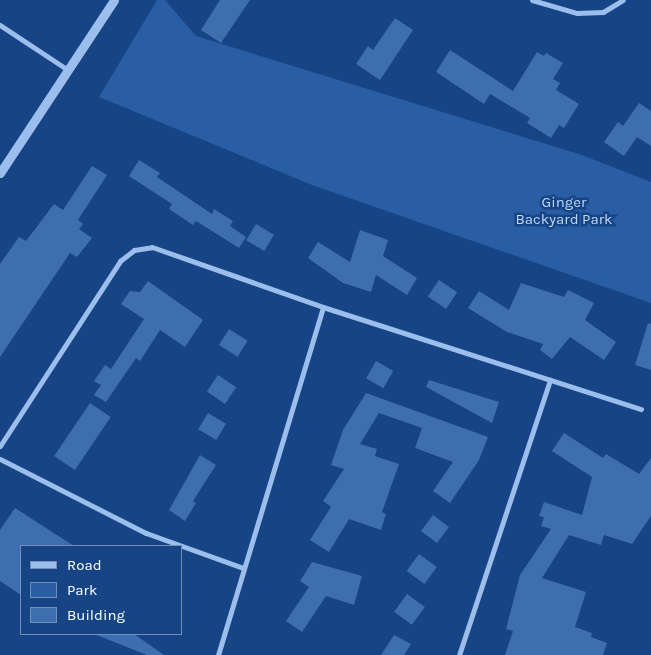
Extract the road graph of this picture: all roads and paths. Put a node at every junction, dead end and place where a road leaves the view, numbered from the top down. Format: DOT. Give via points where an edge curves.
graph roads {
  1 [pos="114,0"];
  2 [pos="532,0"];
  3 [pos="623,0"];
  4 [pos="0,25"];
  5 [pos="68,70"];
  6 [pos="0,172"];
  7 [pos="323,307"];
  8 [pos="550,380"];
  9 [pos="641,409"];
  10 [pos="0,446"];
  11 [pos="0,459"];
  12 [pos="179,545"];
  13 [pos="182,546"];
  14 [pos="242,568"];
  15 [pos="218,655"];
  16 [pos="459,655"];
  1 -- 5 [label="street"];
  2 -- 3 [label="street" via="577,13 603,12"];
  4 -- 5 [label="street"];
  5 -- 6 [label="street"];
  7 -- 8 [label="street"];
  7 -- 10 [label="street" via="152,247 134,250 120,261"];
  7 -- 14 [label="street"];
  8 -- 9 [label="street"];
  8 -- 16 [label="street"];
  11 -- 12 [label="street" via="146,533"];
  13 -- 14 [label="street"];
  14 -- 15 [label="street"];
}
